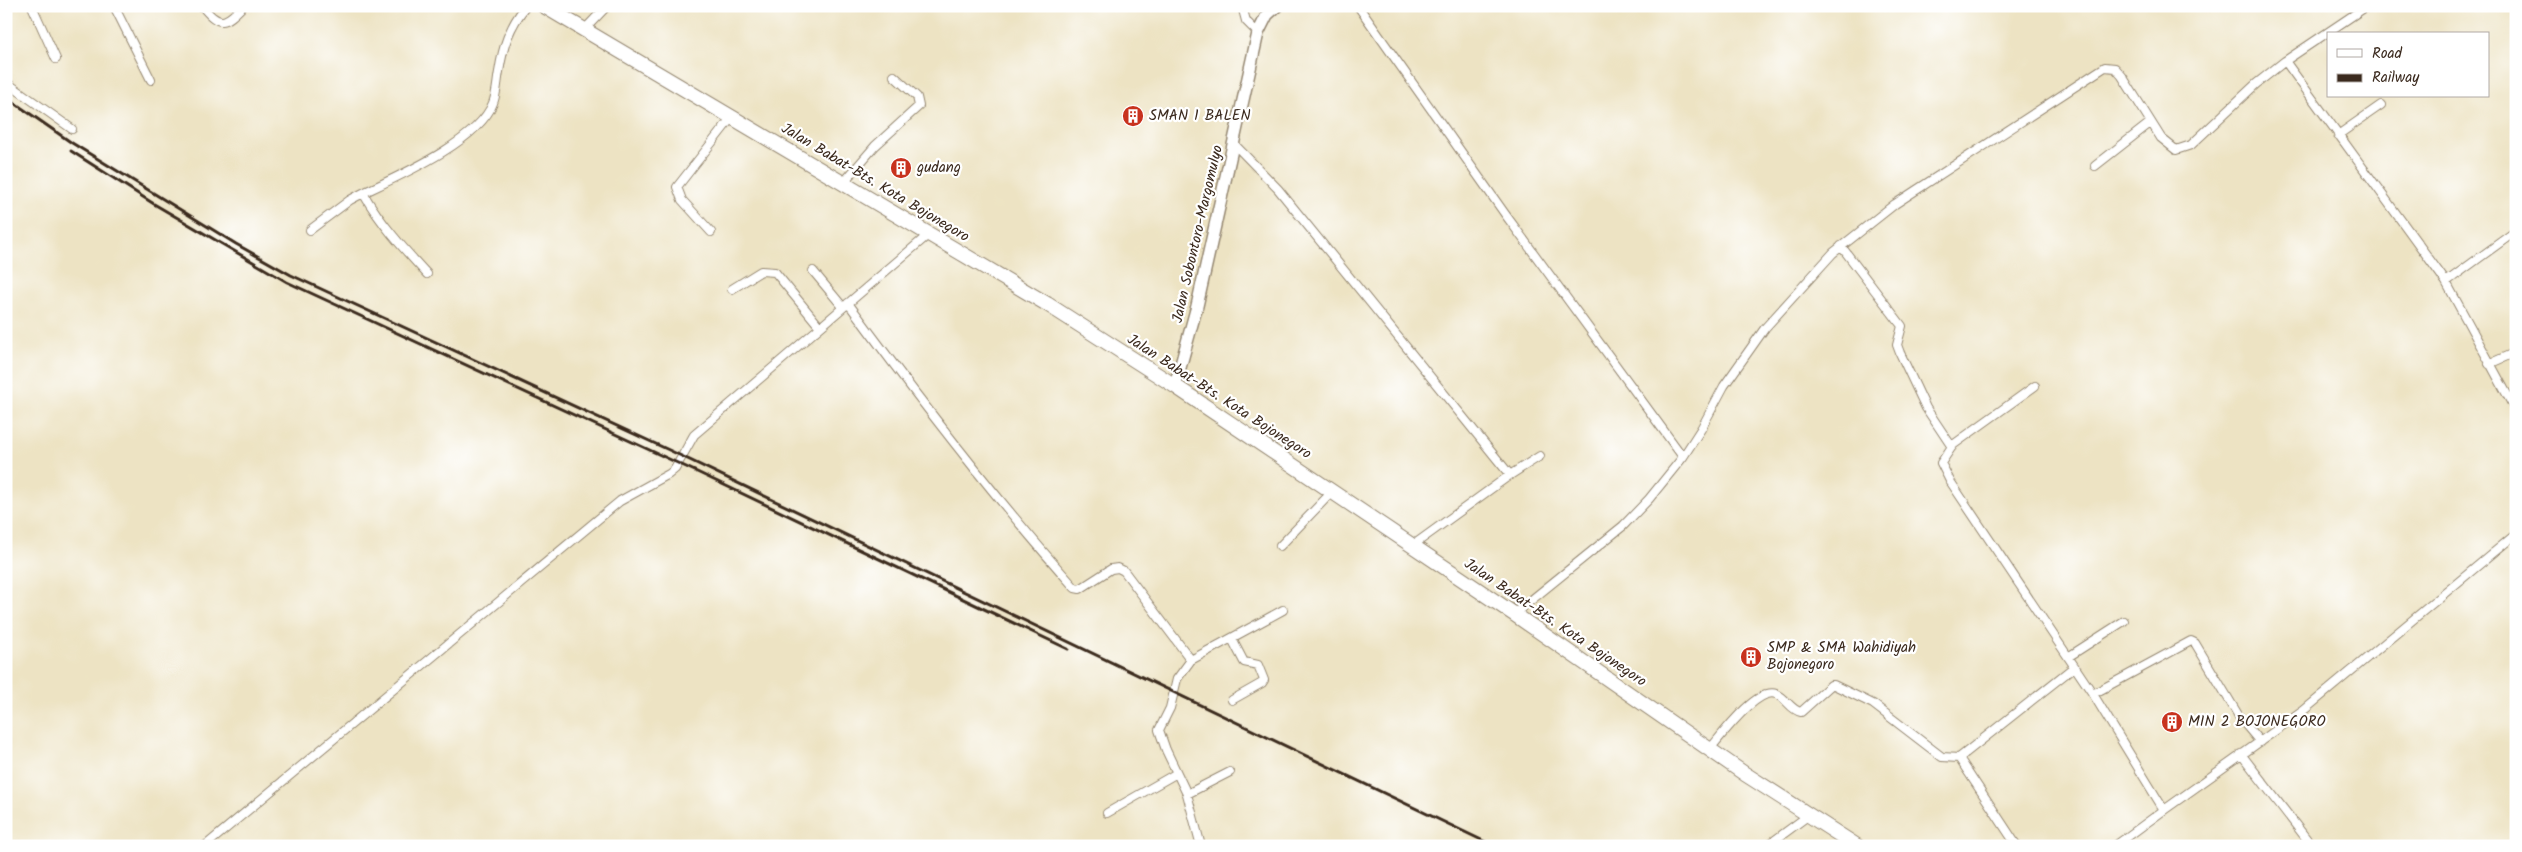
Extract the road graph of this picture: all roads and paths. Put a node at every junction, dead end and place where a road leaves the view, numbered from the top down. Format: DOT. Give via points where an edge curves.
graph roads {
  1 [pos="32,6"];
  2 [pos="114,6"];
  3 [pos="202,6"];
  4 [pos="243,6"];
  5 [pos="526,6"];
  6 [pos="544,6"];
  7 [pos="607,6"];
  8 [pos="1242,6"];
  9 [pos="1277,6"];
  10 [pos="1358,6"];
  11 [pos="2367,6"];
  12 [pos="2436,6"];
  13 [pos="2440,6"];
  14 [pos="585,29"];
  15 [pos="2328,32"];
  16 [pos="1258,33"];
  17 [pos="2327,33"];
  18 [pos="56,59"];
  19 [pos="2285,61"];
  20 [pos="894,76"];
  21 [pos="151,80"];
  22 [pos="6,82"];
  23 [pos="2381,105"];
  24 [pos="732,117"];
  25 [pos="2150,123"];
  26 [pos="72,129"];
  27 [pos="2338,135"];
  28 [pos="1235,145"];
  29 [pos="2095,166"];
  30 [pos="843,183"];
  31 [pos="363,193"];
  32 [pos="310,230"];
  33 [pos="2516,231"];
  34 [pos="711,232"];
  35 [pos="928,235"];
  36 [pos="1841,246"];
  37 [pos="813,271"];
  38 [pos="427,274"];
  39 [pos="2446,282"];
  40 [pos="732,289"];
  41 [pos="845,305"];
  42 [pos="820,327"];
  43 [pos="2516,352"];
  44 [pos="2489,364"];
  45 [pos="1175,386"];
  46 [pos="2035,386"];
  47 [pos="2516,410"];
  48 [pos="1952,447"];
  49 [pos="1540,456"];
  50 [pos="1683,457"];
  51 [pos="1510,475"];
  52 [pos="1332,492"];
  53 [pos="2516,534"];
  54 [pos="1280,546"];
  55 [pos="1412,546"];
  56 [pos="1283,610"];
  57 [pos="1514,614"];
  58 [pos="2124,621"];
  59 [pos="1232,639"];
  60 [pos="2068,657"];
  61 [pos="1191,660"];
  62 [pos="2074,667"];
  63 [pos="2093,694"];
  64 [pos="1232,700"];
  65 [pos="2260,742"];
  66 [pos="1710,750"];
  67 [pos="2241,754"];
  68 [pos="1959,758"];
  69 [pos="1230,772"];
  70 [pos="1177,773"];
  71 [pos="1187,794"];
  72 [pos="2164,810"];
  73 [pos="1107,813"];
  74 [pos="1809,815"];
  75 [pos="204,846"];
  76 [pos="1201,846"];
  77 [pos="1768,846"];
  78 [pos="1857,846"];
  79 [pos="2017,846"];
  80 [pos="2114,846"];
  81 [pos="2312,846"];
  1 -- 18 [label="street"];
  2 -- 21 [label="street"];
  3 -- 4 [label="street" via="211,17 221,22"];
  5 -- 31 [label="street" via="506,35 494,101 477,125 456,144"];
  6 -- 14 [label="highway, Jalan Babat-Bts. Kota Bojonegoro"];
  7 -- 14 [label="street"];
  8 -- 16 [label="street" via="1246,21"];
  9 -- 16 [label="street, Jalan Sobontoro-Margomulyo" via="1267,15"];
  10 -- 50 [label="street"];
  11 -- 15 [label="street"];
  12 -- 13 [label="street"];
  14 -- 24 [label="highway, Jalan Babat-Bts. Kota Bojonegoro"];
  16 -- 28 [label="street, Jalan Sobontoro-Margomulyo"];
  17 -- 19 [label="street"];
  19 -- 25 [label="street" via="2182,150 2169,146"];
  19 -- 27 [label="street"];
  20 -- 30 [label="street" via="917,97 919,106"];
  22 -- 26 [label="street"];
  23 -- 27 [label="street"];
  24 -- 30 [label="highway, Jalan Babat-Bts. Kota Bojonegoro"];
  24 -- 34 [label="street" via="677,187 682,200"];
  25 -- 29 [label="street"];
  25 -- 36 [label="street" via="2122,76 2115,68 2105,67 1895,204"];
  27 -- 39 [label="street"];
  28 -- 45 [label="street, Jalan Sobontoro-Margomulyo"];
  28 -- 51 [label="street" via="1278,189"];
  30 -- 35 [label="highway, Jalan Babat-Bts. Kota Bojonegoro"];
  31 -- 32 [label="street"];
  31 -- 38 [label="street" via="391,236"];
  33 -- 39 [label="street"];
  35 -- 41 [label="street"];
  35 -- 45 [label="highway, Jalan Babat-Bts. Kota Bojonegoro" via="1047,304"];
  36 -- 48 [label="street" via="1902,326 1897,344 1900,353 1926,408"];
  36 -- 50 [label="street" via="1765,328 1724,386"];
  37 -- 41 [label="street"];
  39 -- 44 [label="street"];
  40 -- 42 [label="street" via="761,271 775,272"];
  41 -- 42 [label="street"];
  41 -- 61 [label="street" via="1075,588 1080,589 1111,569 1118,568"];
  42 -- 75 [label="street" via="694,435 675,469 620,501"];
  43 -- 44 [label="street"];
  44 -- 47 [label="street"];
  45 -- 52 [label="highway, Jalan Babat-Bts. Kota Bojonegoro"];
  46 -- 48 [label="street"];
  48 -- 60 [label="street" via="1943,459 1942,469"];
  49 -- 51 [label="street"];
  50 -- 57 [label="street" via="1637,513"];
  51 -- 55 [label="street"];
  52 -- 54 [label="street"];
  52 -- 55 [label="highway, Jalan Babat-Bts. Kota Bojonegoro"];
  53 -- 65 [label="street" via="2354,670"];
  55 -- 57 [label="highway, Jalan Babat-Bts. Kota Bojonegoro"];
  56 -- 59 [label="street"];
  57 -- 66 [label="highway, Jalan Babat-Bts. Kota Bojonegoro"];
  58 -- 60 [label="street"];
  59 -- 61 [label="street"];
  59 -- 64 [label="street" via="1244,662 1258,664 1264,680"];
  60 -- 62 [label="street"];
  61 -- 70 [label="street" via="1177,679 1170,708 1159,730"];
  62 -- 63 [label="street"];
  62 -- 68 [label="street"];
  63 -- 65 [label="street" via="2191,641 2240,718"];
  63 -- 72 [label="street"];
  65 -- 67 [label="street"];
  66 -- 68 [label="street" via="1758,698 1777,694 1801,712 1832,684 1873,704 1942,758"];
  66 -- 74 [label="highway, Jalan Babat-Bts. Kota Bojonegoro"];
  67 -- 72 [label="street"];
  67 -- 81 [label="street"];
  68 -- 79 [label="street"];
  69 -- 71 [label="street"];
  70 -- 71 [label="street"];
  70 -- 73 [label="street"];
  71 -- 76 [label="street"];
  72 -- 80 [label="street"];
  74 -- 77 [label="street"];
  74 -- 78 [label="highway, Jalan Babat-Bts. Kota Bojonegoro"];
}
